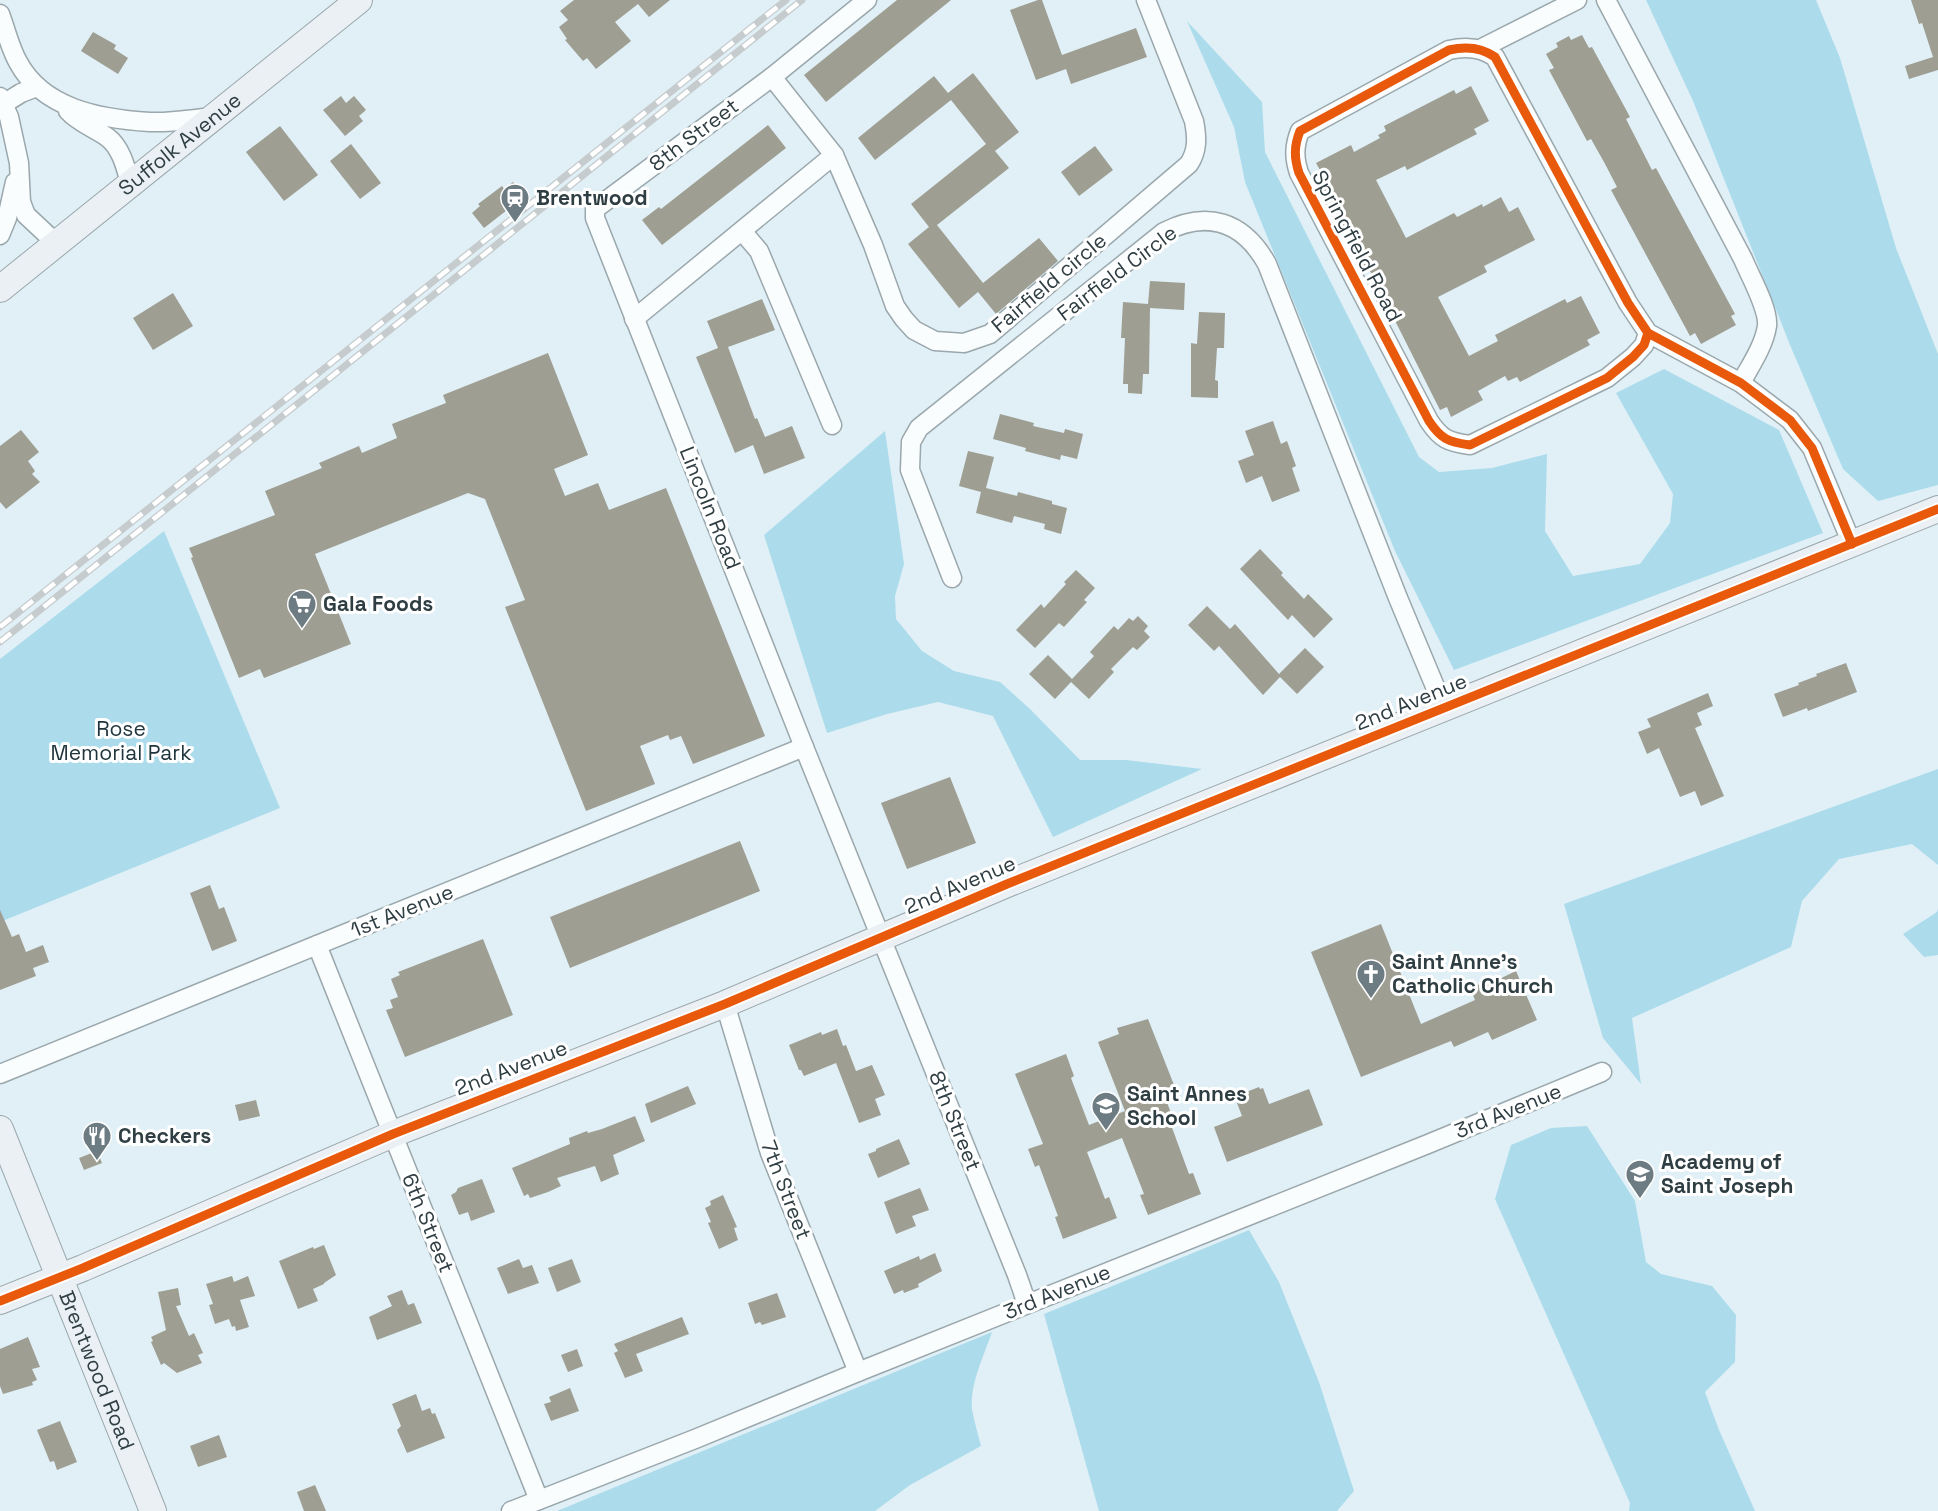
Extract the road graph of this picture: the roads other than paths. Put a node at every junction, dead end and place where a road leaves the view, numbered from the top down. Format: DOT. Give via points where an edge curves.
graph roads {
  1 [pos="359,0"];
  2 [pos="867,0"];
  3 [pos="1146,0"];
  4 [pos="1577,0"];
  5 [pos="1606,0"];
  6 [pos="0,14"];
  7 [pos="1480,49"];
  8 [pos="772,77"];
  9 [pos="37,87"];
  10 [pos="1,101"];
  11 [pos="61,102"];
  12 [pos="214,117"];
  13 [pos="834,155"];
  14 [pos="19,163"];
  15 [pos="130,183"];
  16 [pos="742,231"];
  17 [pos="0,235"];
  18 [pos="57,244"];
  19 [pos="0,289"];
  20 [pos="634,319"];
  21 [pos="1648,333"];
  22 [pos="1741,383"];
  23 [pos="832,425"];
  24 [pos="1938,509"];
  25 [pos="1852,544"];
  26 [pos="952,578"];
  27 [pos="1444,708"];
  28 [pos="804,747"];
  29 [pos="881,938"];
  30 [pos="317,945"];
  31 [pos="725,1004"];
  32 [pos="1602,1072"];
  33 [pos="0,1074"];
  34 [pos="0,1129"];
  35 [pos="393,1134"];
  36 [pos="60,1277"];
  37 [pos="0,1301"];
  38 [pos="1026,1304"];
  39 [pos="858,1372"];
  40 [pos="539,1500"];
  41 [pos="153,1511"];
  42 [pos="511,1511"];
  1 -- 12 [label="street, Suffolk Avenue"];
  2 -- 8 [label="street"];
  3 -- 13 [label="street, Fairfield circle" via="1194,121 1194,156 990,334 964,343 935,341 904,320"];
  4 -- 7 [label="street, Springfield Road"];
  5 -- 22 [label="street" via="1743,259 1765,314 1767,324 1762,342"];
  6 -- 9 [label="street" via="18,62"];
  7 -- 21 [label="street" via="1495,57"];
  7 -- 21 [label="street, Springfield Road" via="1449,50 1300,131 1295,146 1299,173 1429,421 1438,434 1451,442 1470,446 1607,378 1644,345"];
  8 -- 13 [label="street, Fairfield circle"];
  8 -- 20 [label="street, 8th Street" via="595,209 595,218"];
  9 -- 10 [label="street"];
  9 -- 11 [label="street"];
  10 -- 14 [label="street" via="9,117"];
  11 -- 12 [label="street" via="109,118 152,122"];
  11 -- 15 [label="street" via="75,119 110,139"];
  12 -- 15 [label="street, Suffolk Avenue"];
  13 -- 16 [label="street"];
  14 -- 17 [label="street"];
  14 -- 18 [label="street" via="21,202 26,215"];
  15 -- 18 [label="street, Suffolk Avenue"];
  16 -- 20 [label="street"];
  16 -- 23 [label="street" via="759,251"];
  18 -- 19 [label="street, Suffolk Avenue"];
  20 -- 28 [label="street, Lincoln Road"];
  21 -- 22 [label="street"];
  22 -- 25 [label="street" via="1790,420 1812,448"];
  24 -- 25 [label="street, 2nd Avenue"];
  25 -- 27 [label="street, 2nd Avenue"];
  26 -- 27 [label="street, Fairfield Circle" via="910,470 911,442 919,428 1164,232 1203,220 1225,224 1254,242 1267,264"];
  27 -- 29 [label="street, 2nd Avenue"];
  28 -- 29 [label="street, Lincoln Road"];
  28 -- 30 [label="street, 1st Avenue"];
  29 -- 31 [label="street, 2nd Avenue"];
  29 -- 38 [label="street, 8th Street"];
  30 -- 33 [label="street, 1st Avenue"];
  30 -- 35 [label="street, 6th Street"];
  31 -- 35 [label="street, 2nd Avenue"];
  31 -- 39 [label="street, 7th Street" via="770,1154"];
  32 -- 38 [label="street, 3rd Avenue"];
  34 -- 36 [label="street, Brentwood Road"];
  35 -- 36 [label="street, 2nd Avenue"];
  35 -- 40 [label="street, 6th Street"];
  36 -- 37 [label="street, 2nd Avenue"];
  36 -- 41 [label="street, Brentwood Road"];
  38 -- 39 [label="street, 3rd Avenue"];
  39 -- 40 [label="street, 3rd Avenue"];
  40 -- 42 [label="street, 3rd Avenue"];
}
